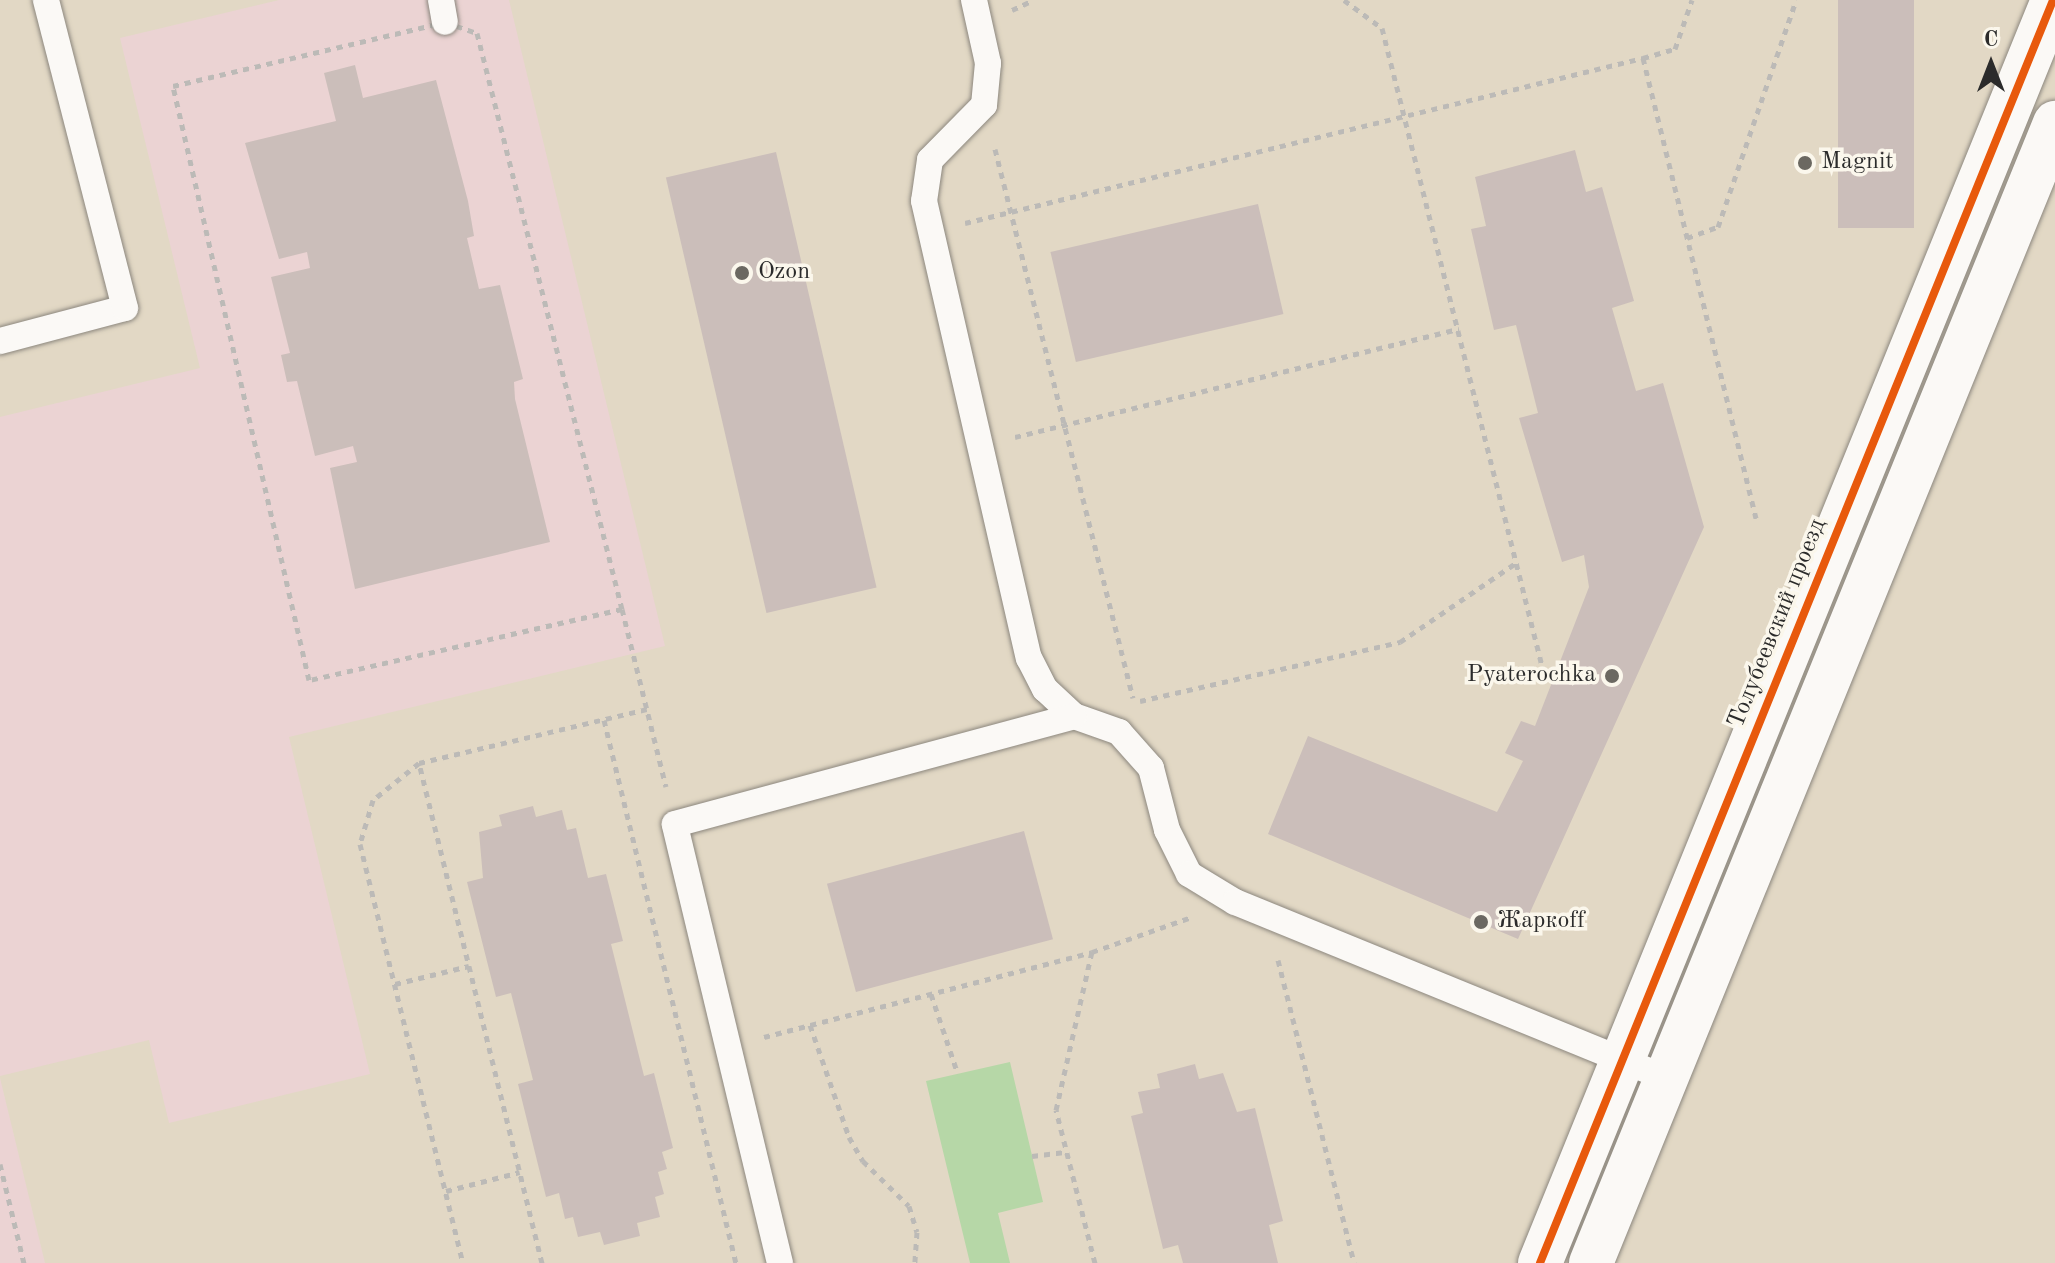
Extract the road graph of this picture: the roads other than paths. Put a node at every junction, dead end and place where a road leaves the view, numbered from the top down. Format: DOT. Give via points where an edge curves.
graph roads {
  1 [pos="46,0"];
  2 [pos="974,0"];
  3 [pos="2053,0"];
  4 [pos="2055,123"];
  5 [pos="0,341"];
  6 [pos="1074,716"];
  7 [pos="1623,1060"];
  8 [pos="1667,1078"];
  9 [pos="780,1263"];
  10 [pos="1540,1263"];
  11 [pos="1591,1263"];
  1 -- 5 [label="lane" via="125,308"];
  2 -- 6 [label="lane" via="988,63 984,105 930,160 924,201 1029,658 1045,689"];
  3 -- 7 [label="street, Толубеевский проезд"];
  4 -- 8 [label="street"];
  6 -- 7 [label="lane" via="1119,732 1151,768 1167,830 1189,874 1235,902"];
  6 -- 9 [label="lane" via="675,824"];
  7 -- 8 [label="lane"];
  7 -- 10 [label="street, Толубеевский проезд"];
  8 -- 11 [label="street"];
}
